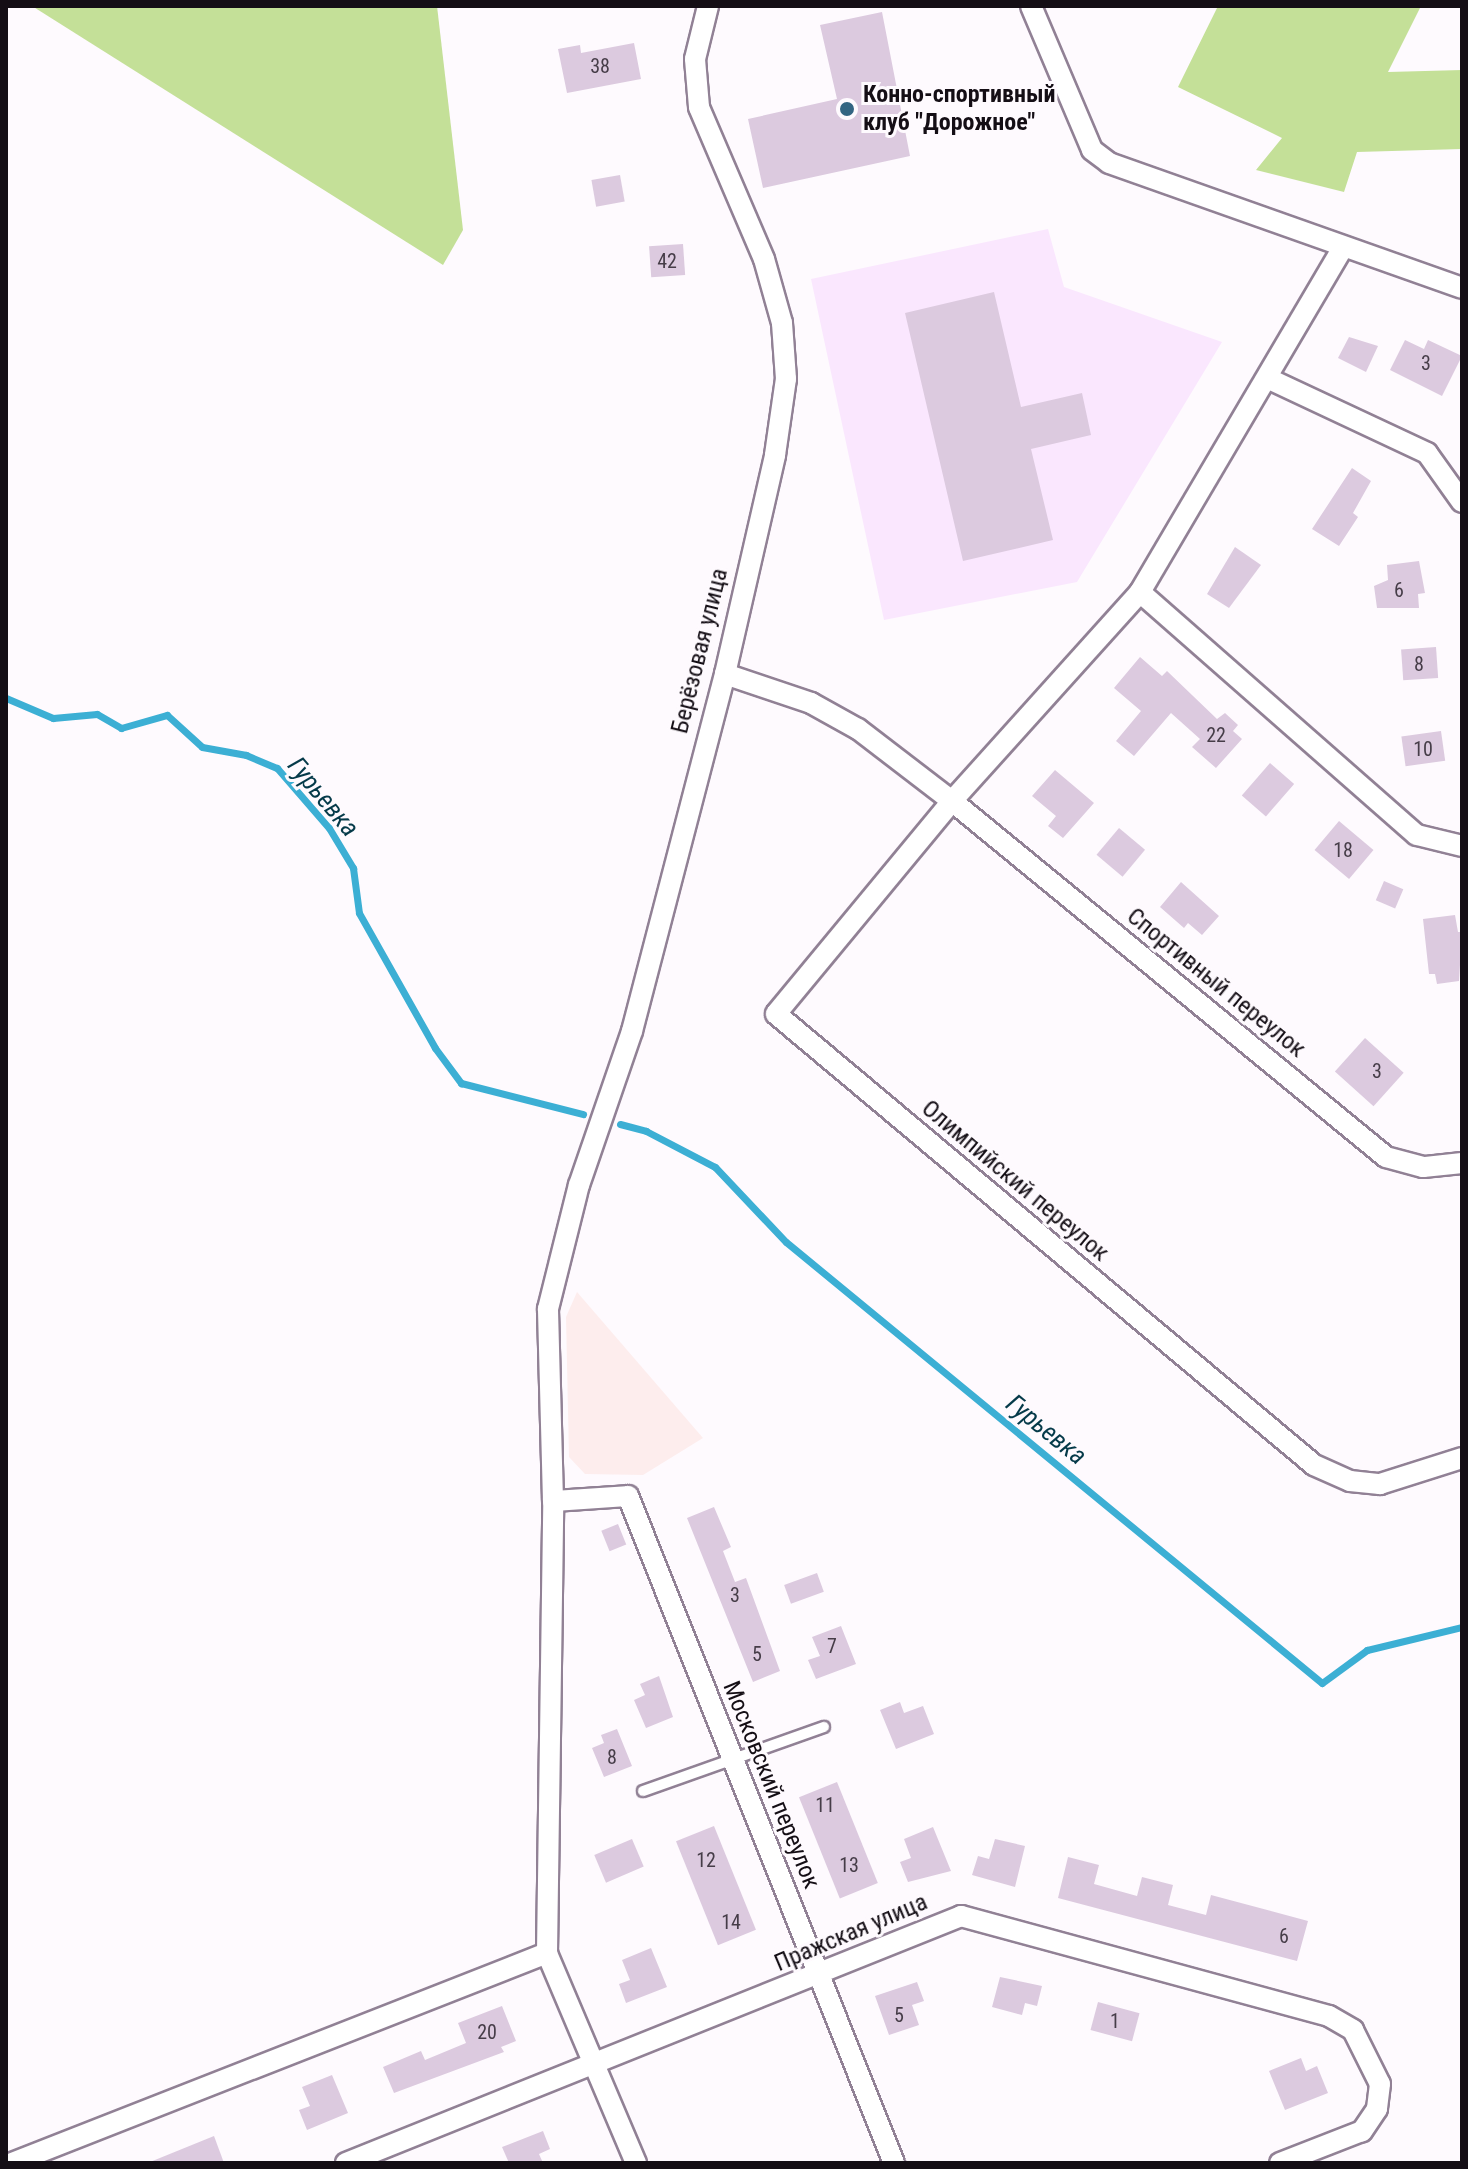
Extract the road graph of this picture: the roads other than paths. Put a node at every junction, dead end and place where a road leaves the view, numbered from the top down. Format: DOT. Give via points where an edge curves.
graph roads {
  1 [pos="708,6"];
  2 [pos="1031,6"];
  3 [pos="1343,247"];
  4 [pos="1462,288"];
  5 [pos="1267,378"];
  6 [pos="1462,502"];
  7 [pos="1140,592"];
  8 [pos="725,674"];
  9 [pos="952,801"];
  10 [pos="1462,846"];
  11 [pos="1462,1163"];
  12 [pos="1462,1458"];
  13 [pos="553,1501"];
  14 [pos="824,1727"];
  15 [pos="733,1759"];
  16 [pos="643,1791"];
  17 [pos="547,1953"];
  18 [pos="819,1975"];
  19 [pos="594,2065"];
  20 [pos="12,2163"];
  21 [pos="346,2163"];
  22 [pos="636,2163"];
  23 [pos="894,2163"];
  24 [pos="1280,2163"];
  1 -- 8 [label="street, Берёзовая улица" via="695,59 699,107 764,259 782,323 786,379 775,455"];
  2 -- 3 [label="street" via="1092,150 1109,163"];
  3 -- 4 [label="street"];
  3 -- 5 [label="street"];
  5 -- 6 [label="street" via="1427,453"];
  5 -- 7 [label="street"];
  7 -- 9 [label="street"];
  7 -- 10 [label="street" via="1417,835"];
  8 -- 9 [label="street, Спортивный переулок" via="811,703 858,729"];
  8 -- 13 [label="street, Берёзовая улица" via="632,1031 579,1185 548,1309"];
  9 -- 11 [label="street, Спортивный переулок" via="1386,1157 1423,1167"];
  9 -- 12 [label="street, Олимпийский переулок" via="776,1014 1314,1465 1350,1481 1380,1484"];
  13 -- 15 [label="street, Московский переулок" via="628,1496"];
  13 -- 17 [label="street, Берёзовая улица"];
  14 -- 15 [label="lane"];
  15 -- 16 [label="lane"];
  15 -- 18 [label="street, Московский переулок"];
  17 -- 19 [label="street"];
  17 -- 20 [label="street"];
  18 -- 19 [label="street, Пражская улица"];
  18 -- 23 [label="street, Московский переулок"];
  18 -- 24 [label="street, Пражская улица" via="961,1916 1329,2016 1353,2030 1364,2049 1380,2084 1377,2109 1362,2131"];
  19 -- 21 [label="street, Пражская улица"];
  19 -- 22 [label="street"];
}
